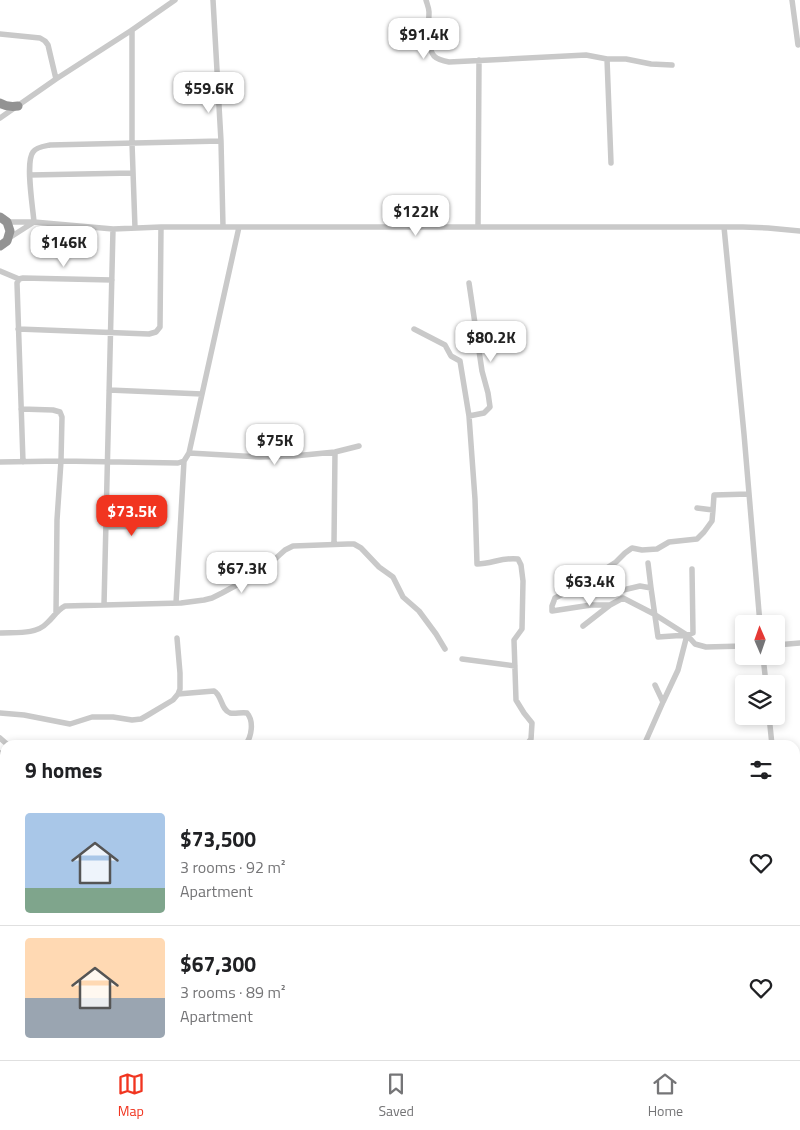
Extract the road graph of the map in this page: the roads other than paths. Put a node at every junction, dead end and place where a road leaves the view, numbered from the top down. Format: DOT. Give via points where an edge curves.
graph roads {
  1 [pos="175,0"];
  2 [pos="213,0"];
  3 [pos="426,0"];
  4 [pos="792,0"];
  5 [pos="132,30"];
  6 [pos="0,34"];
  7 [pos="800,43"];
  8 [pos="607,59"];
  9 [pos="479,60"];
  10 [pos="672,65"];
  11 [pos="56,79"];
  12 [pos="0,103"];
  13 [pos="18,106"];
  14 [pos="0,118"];
  15 [pos="221,141"];
  16 [pos="132,143"];
  17 [pos="611,163"];
  18 [pos="133,173"];
  19 [pos="30,175"];
  20 [pos="3,218"];
  21 [pos="34,222"];
  22 [pos="161,227"];
  23 [pos="223,227"];
  24 [pos="239,227"];
  25 [pos="478,227"];
  26 [pos="724,227"];
  27 [pos="135,228"];
  28 [pos="113,229"];
  29 [pos="800,231"];
  30 [pos="9,238"];
  31 [pos="0,247"];
  32 [pos="0,270"];
  33 [pos="19,279"];
  34 [pos="112,280"];
  35 [pos="469,283"];
  36 [pos="18,328"];
  37 [pos="414,329"];
  38 [pos="110,333"];
  39 [pos="109,390"];
  40 [pos="202,394"];
  41 [pos="21,409"];
  42 [pos="469,416"];
  43 [pos="359,446"];
  44 [pos="335,452"];
  45 [pos="189,453"];
  46 [pos="184,461"];
  47 [pos="0,462"];
  48 [pos="22,462"];
  49 [pos="61,462"];
  50 [pos="108,462"];
  51 [pos="750,494"];
  52 [pos="697,508"];
  53 [pos="713,510"];
  54 [pos="157,526"];
  55 [pos="106,527"];
  56 [pos="334,544"];
  57 [pos="648,563"];
  58 [pos="692,569"];
  59 [pos="652,588"];
  60 [pos="563,594"];
  61 [pos="176,603"];
  62 [pos="104,605"];
  63 [pos="610,605"];
  64 [pos="56,613"];
  65 [pos="654,614"];
  66 [pos="759,615"];
  67 [pos="583,626"];
  68 [pos="0,633"];
  69 [pos="687,635"];
  70 [pos="178,638"];
  71 [pos="800,643"];
  72 [pos="785,644"];
  73 [pos="735,646"];
  74 [pos="445,649"];
  75 [pos="462,659"];
  76 [pos="515,666"];
  77 [pos="655,685"];
  78 [pos="178,694"];
  79 [pos="663,702"];
  80 [pos="0,713"];
  81 [pos="770,725"];
  82 [pos="249,740"];
  83 [pos="530,740"];
  84 [pos="646,740"];
  85 [pos="771,740"];
  1 -- 5 [label="street"];
  2 -- 15 [label="street"];
  3 -- 9 [label="street" via="433,55 448,62"];
  4 -- 7 [label="street" via="798,45"];
  5 -- 11 [label="street"];
  5 -- 16 [label="street"];
  6 -- 11 [label="street" via="45,41"];
  8 -- 9 [label="street" via="586,55"];
  8 -- 10 [label="street"];
  8 -- 17 [label="street"];
  9 -- 25 [label="street"];
  11 -- 13 [label="street"];
  12 -- 13 [label="highway"];
  13 -- 14 [label="street"];
  15 -- 16 [label="street"];
  15 -- 23 [label="street"];
  16 -- 18 [label="street"];
  16 -- 19 [label="street" via="50,145 35,149 31,153"];
  18 -- 19 [label="street"];
  18 -- 27 [label="street"];
  19 -- 21 [label="street"];
  20 -- 21 [label="street"];
  20 -- 30 [label="highway" via="10,231"];
  21 -- 28 [label="street"];
  21 -- 30 [label="street"];
  22 -- 23 [label="street"];
  22 -- 27 [label="street"];
  22 -- 38 [label="street" via="160,327 149,334"];
  23 -- 24 [label="street"];
  24 -- 25 [label="street"];
  24 -- 40 [label="street"];
  25 -- 26 [label="street"];
  26 -- 29 [label="street"];
  26 -- 51 [label="street"];
  27 -- 28 [label="street"];
  28 -- 34 [label="street"];
  30 -- 31 [label="highway"];
  32 -- 33 [label="street"];
  33 -- 34 [label="street"];
  33 -- 36 [label="street"];
  34 -- 38 [label="street"];
  35 -- 42 [label="street" via="490,407 484,413"];
  36 -- 38 [label="street"];
  36 -- 41 [label="street"];
  37 -- 42 [label="street" via="444,345 451,356 460,361"];
  38 -- 39 [label="street"];
  39 -- 40 [label="street"];
  39 -- 50 [label="street"];
  40 -- 45 [label="street"];
  41 -- 48 [label="street"];
  41 -- 49 [label="street" via="60,412"];
  42 -- 76 [label="street" via="477,564 508,558 518,559 522,565 522,629 514,640"];
  43 -- 44 [label="street"];
  44 -- 45 [label="street" via="260,457"];
  44 -- 56 [label="street"];
  45 -- 46 [label="street"];
  46 -- 50 [label="street"];
  46 -- 61 [label="street"];
  47 -- 48 [label="street"];
  48 -- 49 [label="street"];
  49 -- 50 [label="street"];
  49 -- 64 [label="street"];
  50 -- 55 [label="street"];
  51 -- 53 [label="street" via="714,495"];
  51 -- 66 [label="street"];
  52 -- 53 [label="street"];
  53 -- 60 [label="street" via="712,521 697,538 669,542 657,549 632,548 616,562 581,580"];
  54 -- 55 [label="street"];
  55 -- 62 [label="street"];
  56 -- 61 [label="street" via="294,546 257,574 212,598"];
  56 -- 74 [label="street" via="354,544 393,577 403,597 419,611"];
  57 -- 59 [label="street"];
  58 -- 69 [label="street" via="693,633"];
  59 -- 60 [label="street" via="640,586 618,591"];
  59 -- 65 [label="street"];
  60 -- 63 [label="street" via="555,598 552,611"];
  61 -- 62 [label="street"];
  62 -- 64 [label="street" via="65,606"];
  63 -- 65 [label="street" via="623,598"];
  63 -- 67 [label="street"];
  64 -- 68 [label="street" via="38,630"];
  65 -- 69 [label="street"];
  65 -- 69 [label="street" via="658,637"];
  69 -- 73 [label="street" via="695,644 706,647"];
  69 -- 79 [label="street" via="678,670"];
  70 -- 78 [label="street"];
  71 -- 72 [label="street"];
  75 -- 76 [label="street"];
  76 -- 83 [label="street" via="516,700 532,722"];
  77 -- 79 [label="street"];
  78 -- 80 [label="street" via="148,715 132,720 92,717 67,724"];
  78 -- 82 [label="street" via="218,693 226,710 247,713 250,717"];
  79 -- 84 [label="street"];
  81 -- 85 [label="street"];
}
